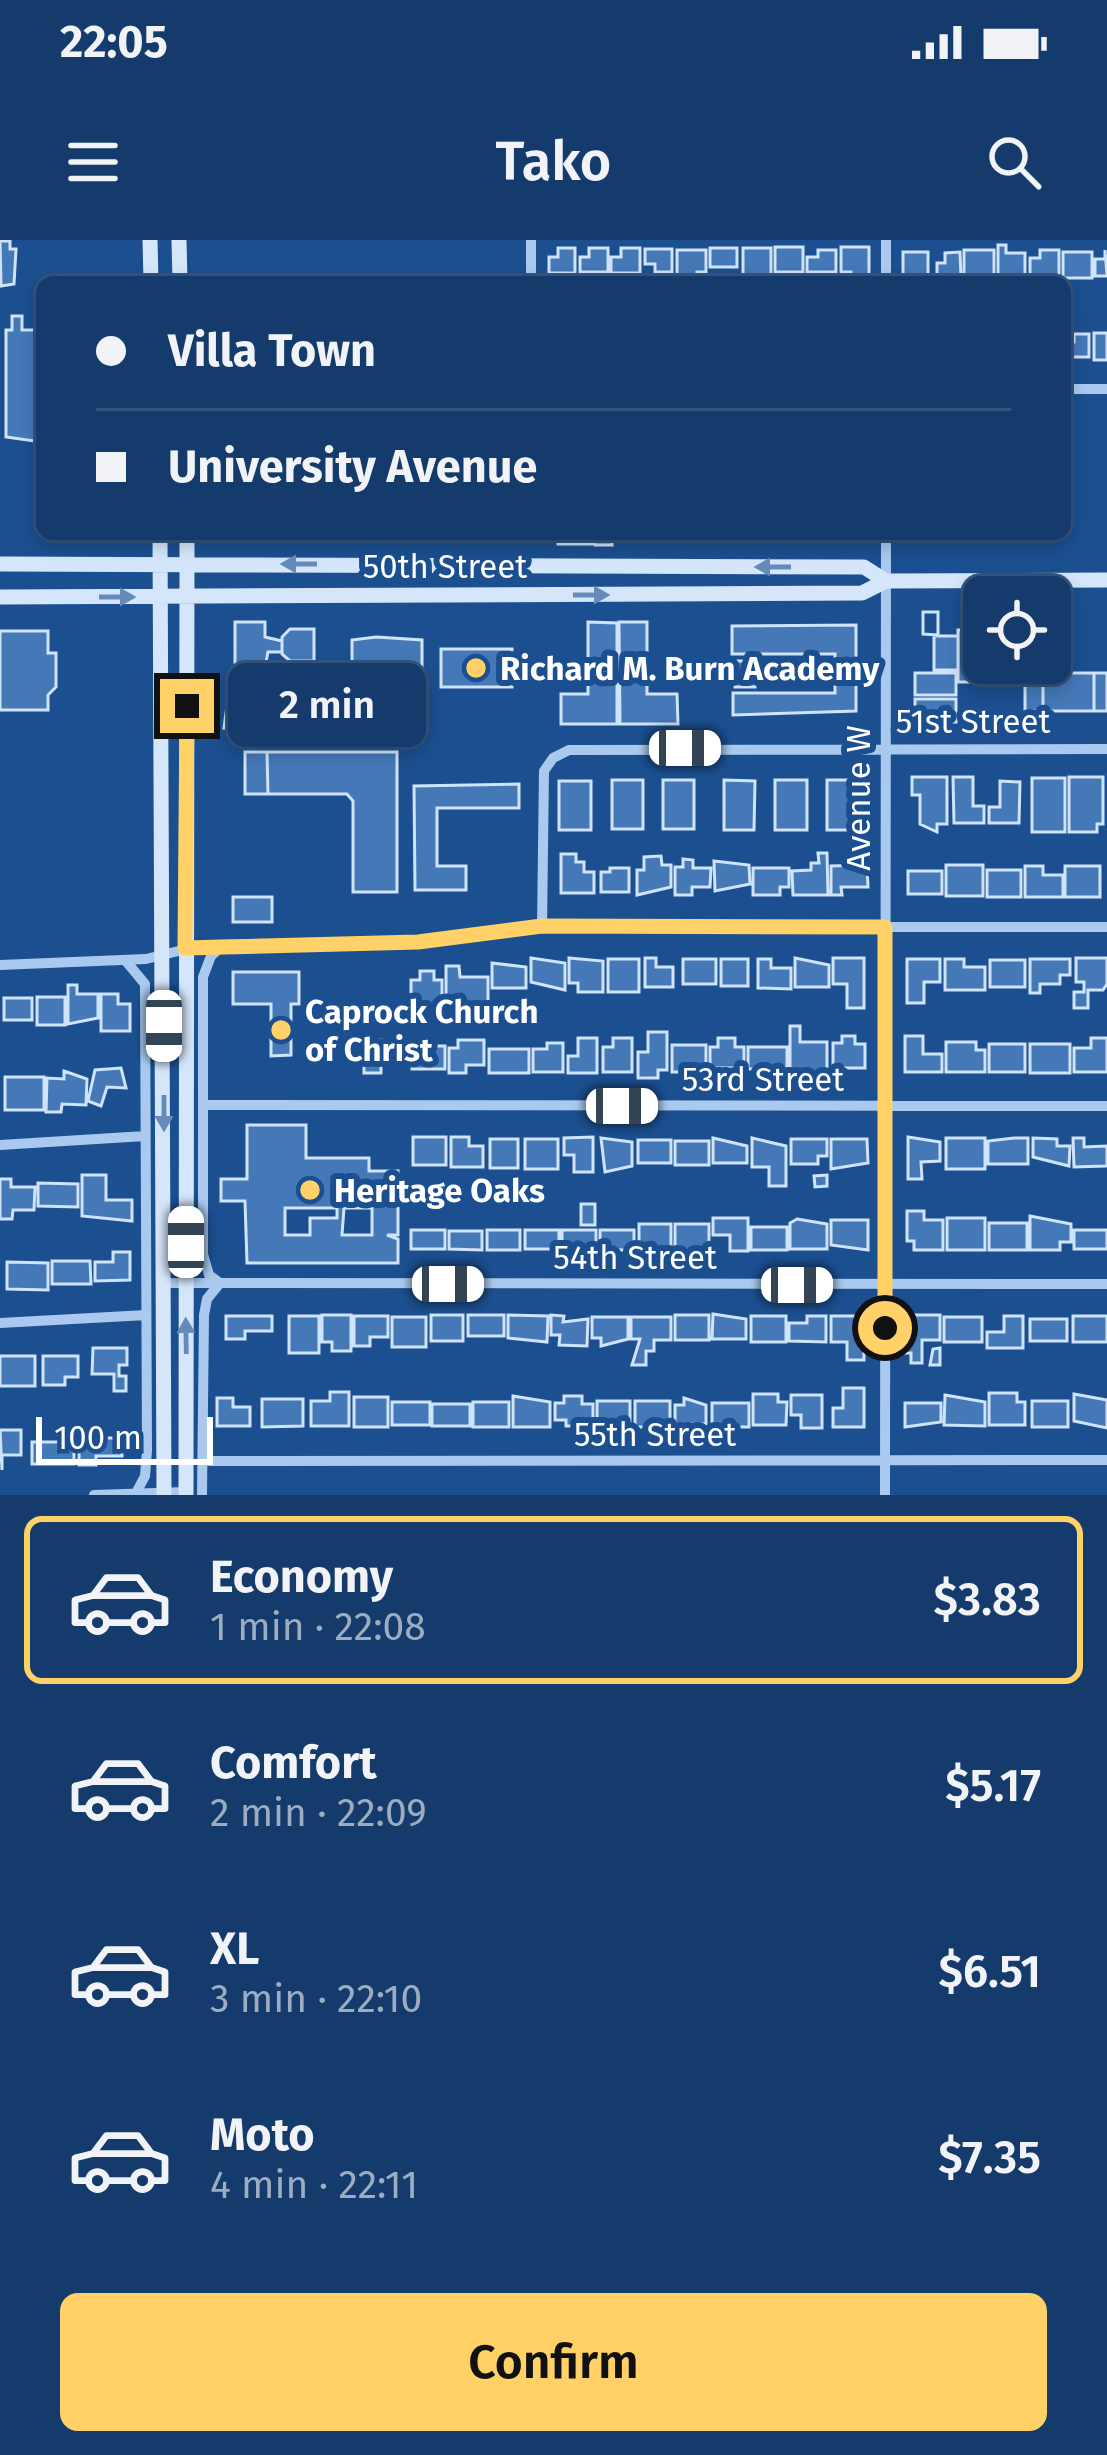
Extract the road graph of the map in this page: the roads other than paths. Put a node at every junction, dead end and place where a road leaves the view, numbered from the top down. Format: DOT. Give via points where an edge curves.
graph roads {
  1 [pos="150,240"];
  2 [pos="179,240"];
  3 [pos="531,240"];
  4 [pos="886,240"];
  5 [pos="151,276"];
  6 [pos="180,276"];
  7 [pos="531,276"];
  8 [pos="886,276"];
  9 [pos="1071,389"];
  10 [pos="1107,389"];
  11 [pos="160,540"];
  12 [pos="187,540"];
  13 [pos="886,540"];
  14 [pos="160,563"];
  15 [pos="187,563"];
  16 [pos="0,564"];
  17 [pos="886,580"];
  18 [pos="1107,580"];
  19 [pos="0,597"];
  20 [pos="160,597"];
  21 [pos="187,597"];
  22 [pos="885,748"];
  23 [pos="1107,748"];
  24 [pos="542,926"];
  25 [pos="885,927"];
  26 [pos="1107,927"];
  27 [pos="223,944"];
  28 [pos="185,948"];
  29 [pos="164,954"];
  30 [pos="125,960"];
  31 [pos="0,965"];
  32 [pos="204,1106"];
  33 [pos="885,1106"];
  34 [pos="1107,1106"];
  35 [pos="146,1136"];
  36 [pos="0,1145"];
  37 [pos="164,1283"];
  38 [pos="220,1283"];
  39 [pos="186,1284"];
  40 [pos="1107,1284"];
  41 [pos="885,1285"];
  42 [pos="146,1315"];
  43 [pos="0,1324"];
  44 [pos="1107,1460"];
  45 [pos="202,1461"];
  46 [pos="885,1461"];
  47 [pos="135,1494"];
  48 [pos="164,1494"];
  49 [pos="192,1494"];
  50 [pos="94,1495"];
  51 [pos="885,1495"];
  1 -- 5 [label="main road"];
  2 -- 6 [label="main road"];
  3 -- 7 [label="street"];
  4 -- 8 [label="street"];
  9 -- 10 [label="street"];
  11 -- 14 [label="main road"];
  12 -- 15 [label="main road"];
  13 -- 17 [label="street, Avenue W"];
  14 -- 15 [label="main road, 50th Street"];
  14 -- 16 [label="main road, 50th Street"];
  14 -- 20 [label="main road"];
  17 -- 15 [label="main road, 50th Street, one-way" via="864,567"];
  15 -- 21 [label="main road"];
  17 -- 18 [label="main road, 50th Street"];
  21 -- 17 [label="main road, 50th Street, one-way" via="862,593"];
  17 -- 22 [label="street, Avenue W"];
  19 -- 20 [label="main road, 50th Street, one-way"];
  20 -- 21 [label="main road, 50th Street"];
  20 -- 29 [label="main road"];
  21 -- 28 [label="main road"];
  22 -- 23 [label="street, 51st Street"];
  22 -- 24 [label="street, 51st Street" via="584,747 553,758 544,772"];
  22 -- 25 [label="street, Avenue W"];
  24 -- 25 [label="street"];
  24 -- 27 [label="street" via="418,942"];
  25 -- 26 [label="street"];
  25 -- 33 [label="street, Avenue W"];
  27 -- 28 [label="street"];
  27 -- 32 [label="street" via="203,977"];
  28 -- 29 [label="street"];
  28 -- 39 [label="main road"];
  29 -- 30 [label="street"];
  29 -- 37 [label="main road, one-way"];
  30 -- 31 [label="street"];
  30 -- 35 [label="street" via="146,984"];
  32 -- 33 [label="street, 53rd Street"];
  32 -- 38 [label="street" via="203,1254"];
  33 -- 34 [label="street, 53rd Street"];
  33 -- 41 [label="street, Avenue W"];
  35 -- 36 [label="street"];
  35 -- 42 [label="street"];
  37 -- 39 [label="street, 54th Street"];
  37 -- 48 [label="main road"];
  38 -- 39 [label="street, 54th Street"];
  38 -- 41 [label="street, 54th Street"];
  38 -- 45 [label="street" via="205,1315"];
  49 -- 39 [label="main road, one-way"];
  40 -- 41 [label="street, 54th Street"];
  41 -- 46 [label="street, Avenue W"];
  42 -- 43 [label="street"];
  42 -- 47 [label="street" via="146,1476"];
  44 -- 46 [label="street, 55th Street"];
  45 -- 46 [label="street, 55th Street"];
  45 -- 49 [label="street"];
  46 -- 51 [label="street, Avenue W"];
  47 -- 48 [label="street"];
  47 -- 50 [label="street"];
  48 -- 49 [label="street"];
}
